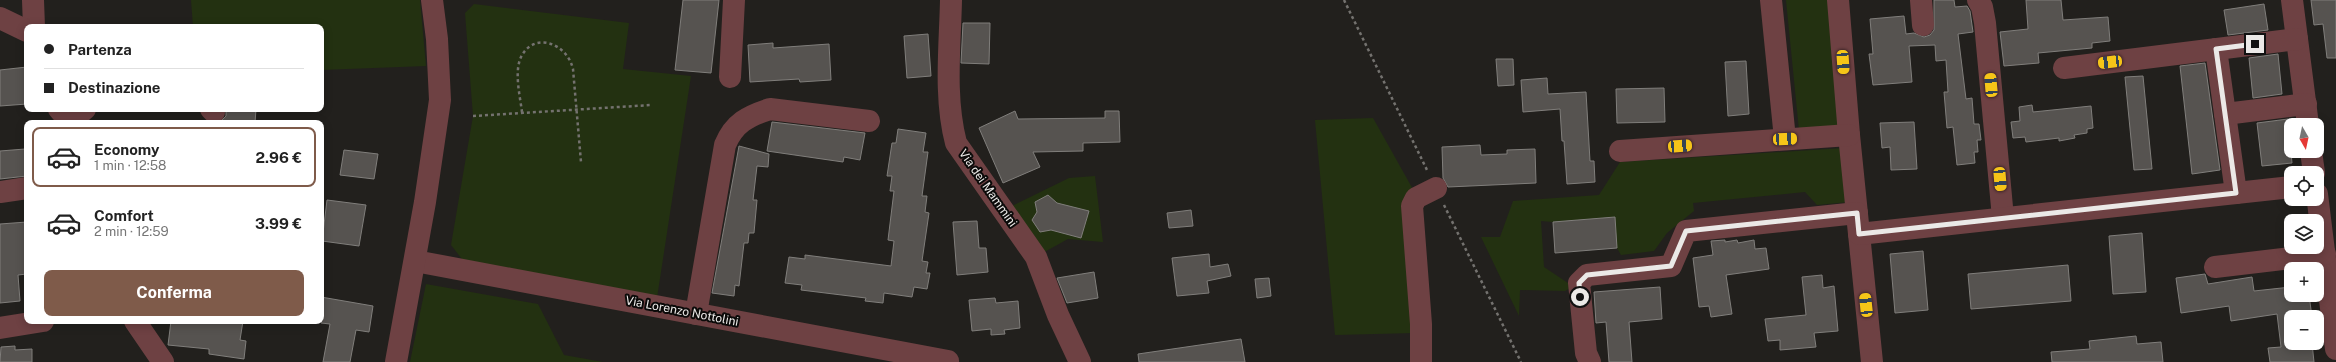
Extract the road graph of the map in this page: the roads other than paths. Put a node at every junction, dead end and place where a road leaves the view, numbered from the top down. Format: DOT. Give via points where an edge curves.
graph roads {
  1 [pos="33,0"];
  2 [pos="432,0"];
  3 [pos="734,0"];
  4 [pos="951,0"];
  5 [pos="1771,0"];
  6 [pos="1838,0"];
  7 [pos="1921,0"];
  8 [pos="1978,0"];
  9 [pos="2292,0"];
  10 [pos="0,18"];
  11 [pos="34,24"];
  12 [pos="1923,25"];
  13 [pos="24,30"];
  14 [pos="2297,39"];
  15 [pos="2216,49"];
  16 [pos="2064,68"];
  17 [pos="730,77"];
  18 [pos="2225,114"];
  19 [pos="2307,114"];
  20 [pos="869,121"];
  21 [pos="1849,135"];
  22 [pos="1785,139"];
  23 [pos="1620,151"];
  24 [pos="24,188"];
  25 [pos="1436,188"];
  26 [pos="2284,188"];
  27 [pos="0,192"];
  28 [pos="2236,193"];
  29 [pos="2319,206"];
  30 [pos="2003,218"];
  31 [pos="1858,223"];
  32 [pos="2325,254"];
  33 [pos="415,261"];
  34 [pos="2215,267"];
  35 [pos="696,314"];
  36 [pos="25,324"];
  37 [pos="137,324"];
  38 [pos="0,328"];
  39 [pos="2336,349"];
  40 [pos="948,361"];
  41 [pos="163,362"];
  42 [pos="396,362"];
  43 [pos="1080,362"];
  44 [pos="1421,362"];
  45 [pos="1590,362"];
  46 [pos="1872,362"];
  1 -- 11 [label="street"];
  2 -- 33 [label="street" via="440,100"];
  3 -- 17 [label="street"];
  4 -- 43 [label="street, Via dei Mammini" via="949,97 950,122 956,143 1036,257 1058,315"];
  5 -- 22 [label="street"];
  6 -- 21 [label="street"];
  7 -- 12 [label="street"];
  8 -- 30 [label="street" via="1985,23"];
  9 -- 14 [label="street"];
  10 -- 13 [label="street"];
  14 -- 15 [label="street"];
  14 -- 19 [label="street"];
  15 -- 16 [label="street"];
  15 -- 18 [label="street"];
  18 -- 19 [label="street"];
  18 -- 28 [label="street"];
  20 -- 35 [label="street" via="770,109 754,114 731,131 725,145"];
  21 -- 22 [label="street"];
  21 -- 31 [label="street"];
  22 -- 23 [label="street"];
  24 -- 27 [label="street"];
  25 -- 44 [label="street" via="1416,198 1412,206 1421,324"];
  26 -- 28 [label="street"];
  28 -- 30 [label="street"];
  29 -- 32 [label="street"];
  30 -- 31 [label="street"];
  31 -- 45 [label="street" via="1686,231 1671,266 1587,275 1579,283 1586,353"];
  31 -- 46 [label="street"];
  32 -- 34 [label="street"];
  32 -- 39 [label="street"];
  33 -- 35 [label="street, Via Lorenzo Nottolini"];
  33 -- 42 [label="street"];
  35 -- 40 [label="street, Via Lorenzo Nottolini"];
  36 -- 38 [label="street"];
  37 -- 41 [label="street"];
}
